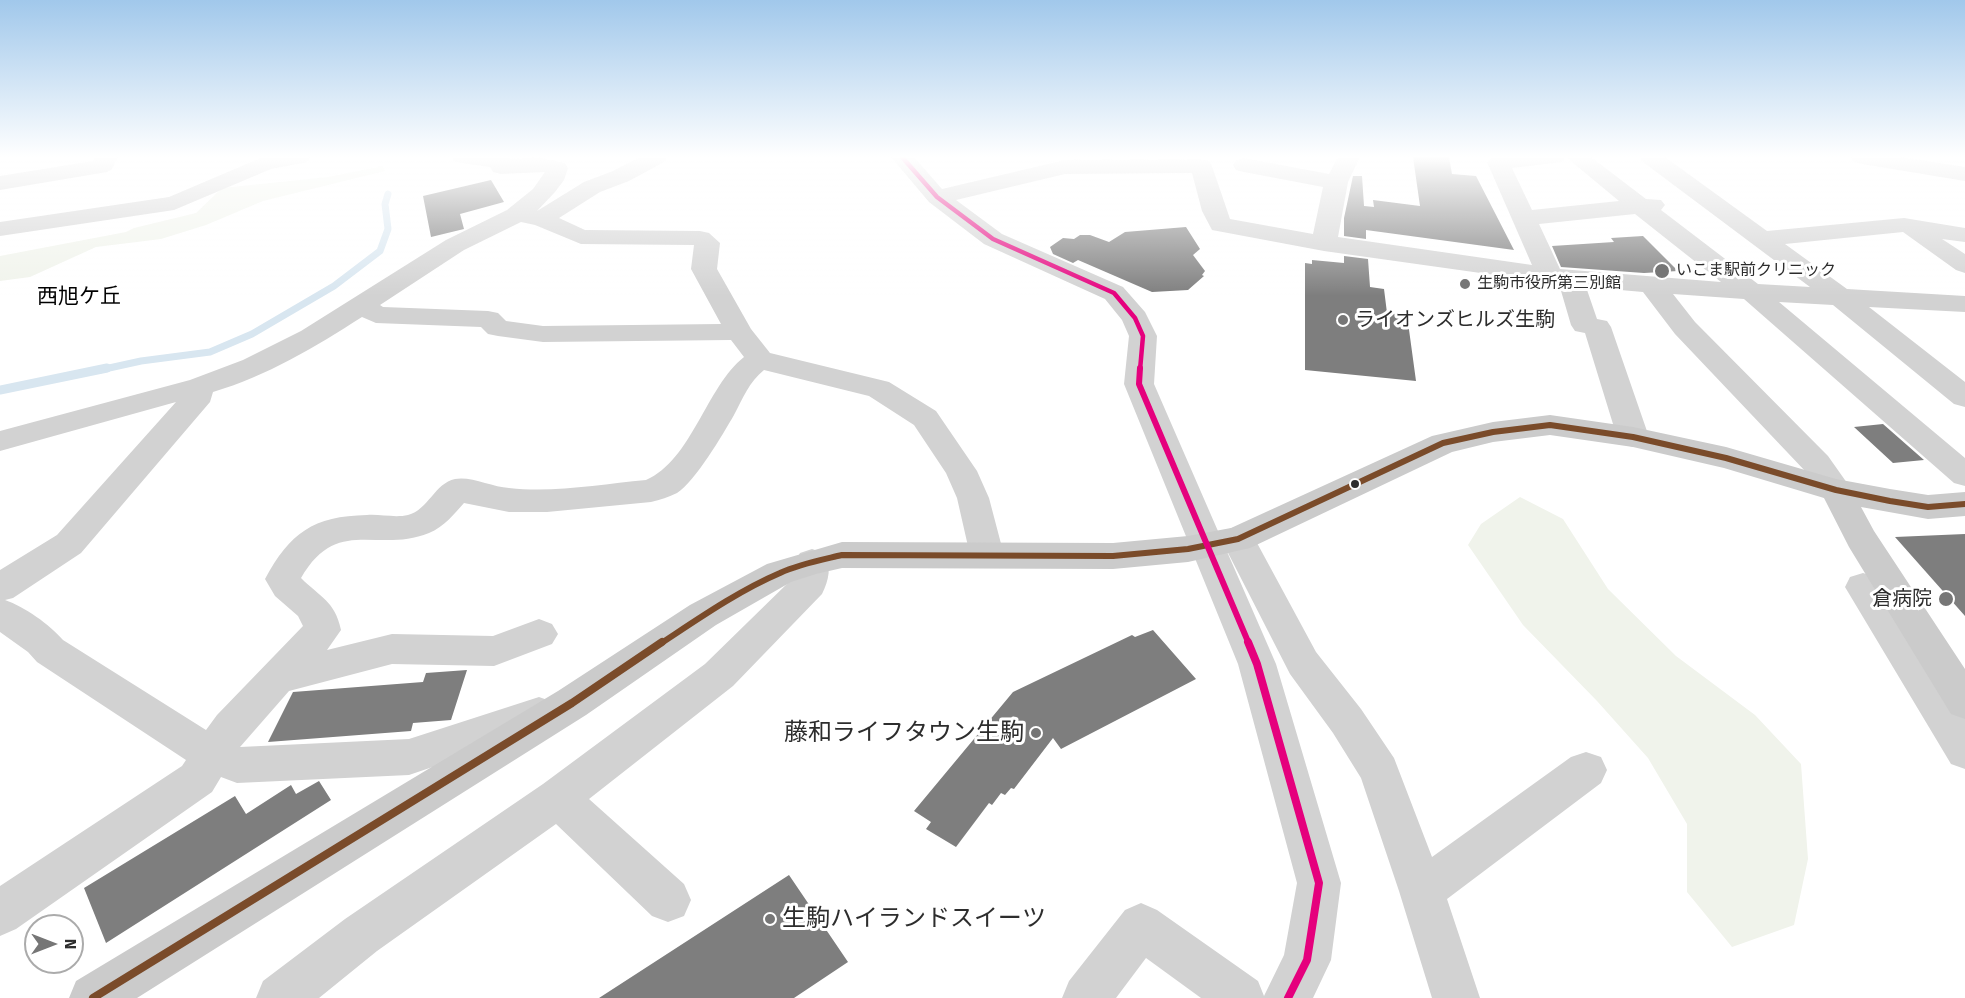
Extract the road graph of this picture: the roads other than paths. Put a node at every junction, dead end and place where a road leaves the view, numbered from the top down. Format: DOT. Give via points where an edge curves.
graph roads {
  1 [pos="170,204"];
  2 [pos="536,204"];
  3 [pos="557,204"];
  4 [pos="946,204"];
  5 [pos="1212,204"];
  6 [pos="1332,204"];
  7 [pos="1517,204"];
  8 [pos="1637,204"];
  9 [pos="1664,204"];
  10 [pos="1714,204"];
  11 [pos="1640,206"];
  12 [pos="529,217"];
  13 [pos="1524,218"];
  14 [pos="1904,225"];
  15 [pos="0,229"];
  16 [pos="1965,235"];
  17 [pos="1761,239"];
  18 [pos="1324,243"];
  19 [pos="1965,265"];
  20 [pos="1560,277"];
  21 [pos="1652,285"];
  22 [pos="1751,292"];
  23 [pos="1840,297"];
  24 [pos="1965,304"];
  25 [pos="363,305"];
  26 [pos="749,345"];
  27 [pos="198,387"];
  28 [pos="1965,398"];
  29 [pos="1633,437"];
  30 [pos="0,441"];
  31 [pos="1965,476"];
  32 [pos="1836,490"];
  33 [pos="1965,504"];
  34 [pos="1227,551"];
  35 [pos="987,555"];
  36 [pos="812,562"];
  37 [pos="0,588"];
  38 [pos="1863,588"];
  39 [pos="0,613"];
  40 [pos="539,634"];
  41 [pos="1303,663"];
  42 [pos="1257,664"];
  43 [pos="276,679"];
  44 [pos="572,702"];
  45 [pos="1965,702"];
  46 [pos="1965,751"];
  47 [pos="213,756"];
  48 [pos="1586,770"];
  49 [pos="558,798"];
  50 [pos="1422,891"];
  51 [pos="668,900"];
  52 [pos="0,913"];
  53 [pos="93,998"];
  54 [pos="280,998"];
  55 [pos="1086,998"];
  56 [pos="1241,998"];
  57 [pos="1288,998"];
  58 [pos="1456,998"];
  1 -- 15 [label="street"];
  2 -- 12 [label="street"];
  3 -- 12 [label="street"];
  4 -- 34 [label="street" via="993,239 1114,293 1135,318 1143,336 1139,384 1195,514"];
  5 -- 18 [label="street" via="1221,225"];
  6 -- 18 [label="street"];
  7 -- 13 [label="street"];
  8 -- 11 [label="street"];
  9 -- 11 [label="street"];
  10 -- 17 [label="street"];
  11 -- 13 [label="street"];
  11 -- 22 [label="street"];
  12 -- 25 [label="street" via="448,250"];
  12 -- 26 [label="street" via="581,237 700,238 707,243 704,270"];
  13 -- 20 [label="street"];
  14 -- 16 [label="street"];
  14 -- 17 [label="street"];
  14 -- 19 [label="street"];
  17 -- 23 [label="street"];
  18 -- 20 [label="street"];
  20 -- 21 [label="street"];
  20 -- 29 [label="street" via="1585,325 1597,327"];
  21 -- 22 [label="street"];
  21 -- 32 [label="street" via="1685,328 1817,464"];
  22 -- 23 [label="street"];
  22 -- 31 [label="street"];
  23 -- 24 [label="street"];
  23 -- 28 [label="street"];
  25 -- 26 [label="street" via="376,315 488,319 498,328 524,333"];
  25 -- 27 [label="street" via="303,342"];
  26 -- 35 [label="street" via="795,370 879,389 925,418 961,471 974,498"];
  26 -- 43 [label="street" via="741,374 718,416 681,471 651,491 509,500 457,490 424,522 411,527 344,527 307,544 283,579 287,590 308,602 321,620 322,630"];
  27 -- 30 [label="street"];
  27 -- 37 [label="street" via="199,395 69,544"];
  29 -- 32 [label="street" via="1726,458"];
  29 -- 34 [label="street" via="1550,425 1443,443"];
  32 -- 33 [label="street" via="1928,507"];
  32 -- 45 [label="street"];
  34 -- 35 [label="street" via="1188,549 1113,556"];
  34 -- 41 [label="street"];
  34 -- 42 [label="street"];
  35 -- 36 [label="street" via="842,555"];
  36 -- 44 [label="street" via="779,573 703,615"];
  36 -- 49 [label="street" via="809,584 719,675"];
  38 -- 46 [label="street"];
  39 -- 47 [label="street" via="50,651"];
  40 -- 43 [label="street" via="494,651 392,648"];
  41 -- 42 [label="street"];
  41 -- 50 [label="street" via="1379,771"];
  42 -- 57 [label="street" via="1319,883 1307,960"];
  43 -- 47 [label="street" via="231,727"];
  44 -- 47 [label="street" via="410,757 237,765"];
  44 -- 53 [label="street"];
  47 -- 52 [label="street" via="197,779"];
  48 -- 50 [label="street"];
  49 -- 51 [label="street"];
  49 -- 54 [label="street" via="361,935"];
  50 -- 58 [label="street"];
  55 -- 56 [label="street" via="1142,926"];
}
